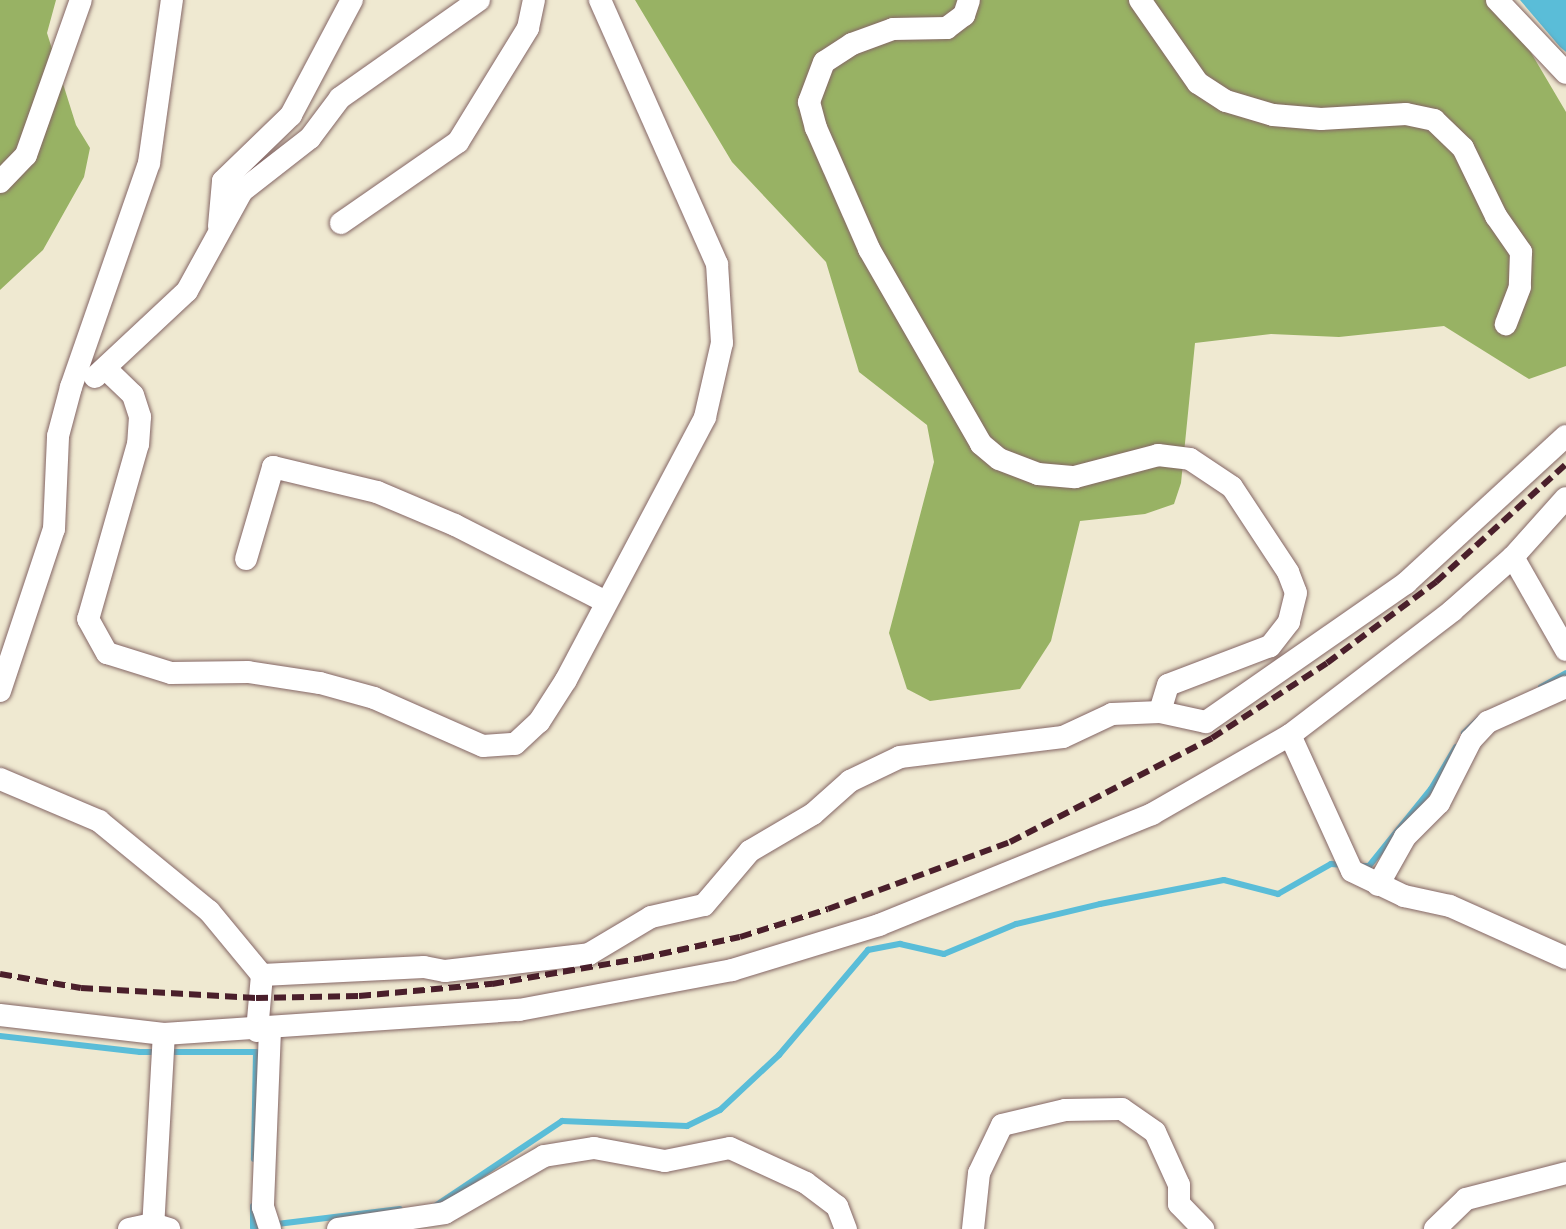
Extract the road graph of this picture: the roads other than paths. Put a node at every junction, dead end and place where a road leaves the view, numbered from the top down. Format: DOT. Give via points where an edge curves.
graph roads {
  1 [pos="81,0"];
  2 [pos="172,0"];
  3 [pos="352,0"];
  4 [pos="479,0"];
  5 [pos="534,0"];
  6 [pos="600,0"];
  7 [pos="969,0"];
  8 [pos="1140,0"];
  9 [pos="1497,0"];
  10 [pos="1566,73"];
  11 [pos="0,182"];
  12 [pos="341,223"];
  13 [pos="219,234"];
  14 [pos="1506,324"];
  15 [pos="106,369"];
  16 [pos="71,387"];
  17 [pos="1566,436"];
  18 [pos="1566,498"];
  19 [pos="1513,557"];
  20 [pos="246,559"];
  21 [pos="606,602"];
  22 [pos="1566,650"];
  23 [pos="1566,687"];
  24 [pos="0,691"];
  25 [pos="1160,712"];
  26 [pos="1290,735"];
  27 [pos="0,779"];
  28 [pos="1378,885"];
  29 [pos="1566,958"];
  30 [pos="262,975"];
  31 [pos="0,1015"];
  32 [pos="263,1031"];
  33 [pos="164,1034"];
  34 [pos="1566,1173"];
  35 [pos="158,1227"];
  36 [pos="129,1229"];
  37 [pos="270,1229"];
  38 [pos="338,1229"];
  39 [pos="846,1229"];
  40 [pos="973,1229"];
  41 [pos="1203,1229"];
  42 [pos="1435,1229"];
  1 -- 11 [label="street" via="26,155"];
  2 -- 16 [label="street" via="149,163"];
  3 -- 13 [label="street" via="291,115 223,181"];
  4 -- 13 [label="street" via="340,98 310,138 242,191"];
  5 -- 12 [label="street" via="528,28 458,142"];
  6 -- 21 [label="street" via="717,264 722,343 705,417"];
  7 -- 25 [label="street" via="964,15 947,28 893,29 852,44 824,62 809,102 869,249 981,444 999,459 1038,474 1075,477 1158,455 1190,459 1232,487 1288,572 1296,593 1289,622 1270,646 1168,685"];
  8 -- 14 [label="street" via="1198,83 1226,101 1273,115 1321,119 1406,114 1434,120 1463,148 1496,216 1521,252 1520,287"];
  9 -- 10 [label="street"];
  13 -- 15 [label="street" via="187,291"];
  15 -- 16 [label="street"];
  15 -- 21 [label="street" via="133,395 140,417 138,444 88,619 107,653 171,673 248,672 320,683 374,698 483,746 515,744 539,722"];
  16 -- 24 [label="street" via="58,436 54,529"];
  17 -- 25 [label="street" via="1406,583 1206,722"];
  18 -- 19 [label="street"];
  19 -- 22 [label="street"];
  19 -- 26 [label="street" via="1452,611"];
  20 -- 21 [label="street" via="273,467 377,492 455,525"];
  23 -- 28 [label="street" via="1488,722 1471,740 1439,803 1405,837"];
  25 -- 30 [label="street" via="1112,714 1063,737 900,757 850,781 813,814 750,851 704,905 651,917 589,954 445,971 424,967"];
  26 -- 28 [label="street" via="1352,871"];
  26 -- 32 [label="street" via="1152,814 1010,876 879,925 732,970 519,1010"];
  27 -- 30 [label="street" via="99,821 209,911"];
  28 -- 29 [label="street" via="1450,906"];
  30 -- 32 [label="street"];
  31 -- 33 [label="street"];
  32 -- 33 [label="street"];
  32 -- 37 [label="street" via="263,1207"];
  33 -- 35 [label="street"];
  34 -- 42 [label="street" via="1466,1199"];
  35 -- 36 [label="street"];
  38 -- 39 [label="street" via="445,1213 544,1156 594,1148 665,1161 730,1148 806,1183 837,1206"];
  40 -- 41 [label="street" via="979,1173 1002,1125 1065,1110 1122,1109 1155,1132 1179,1185 1179,1204"];
}
